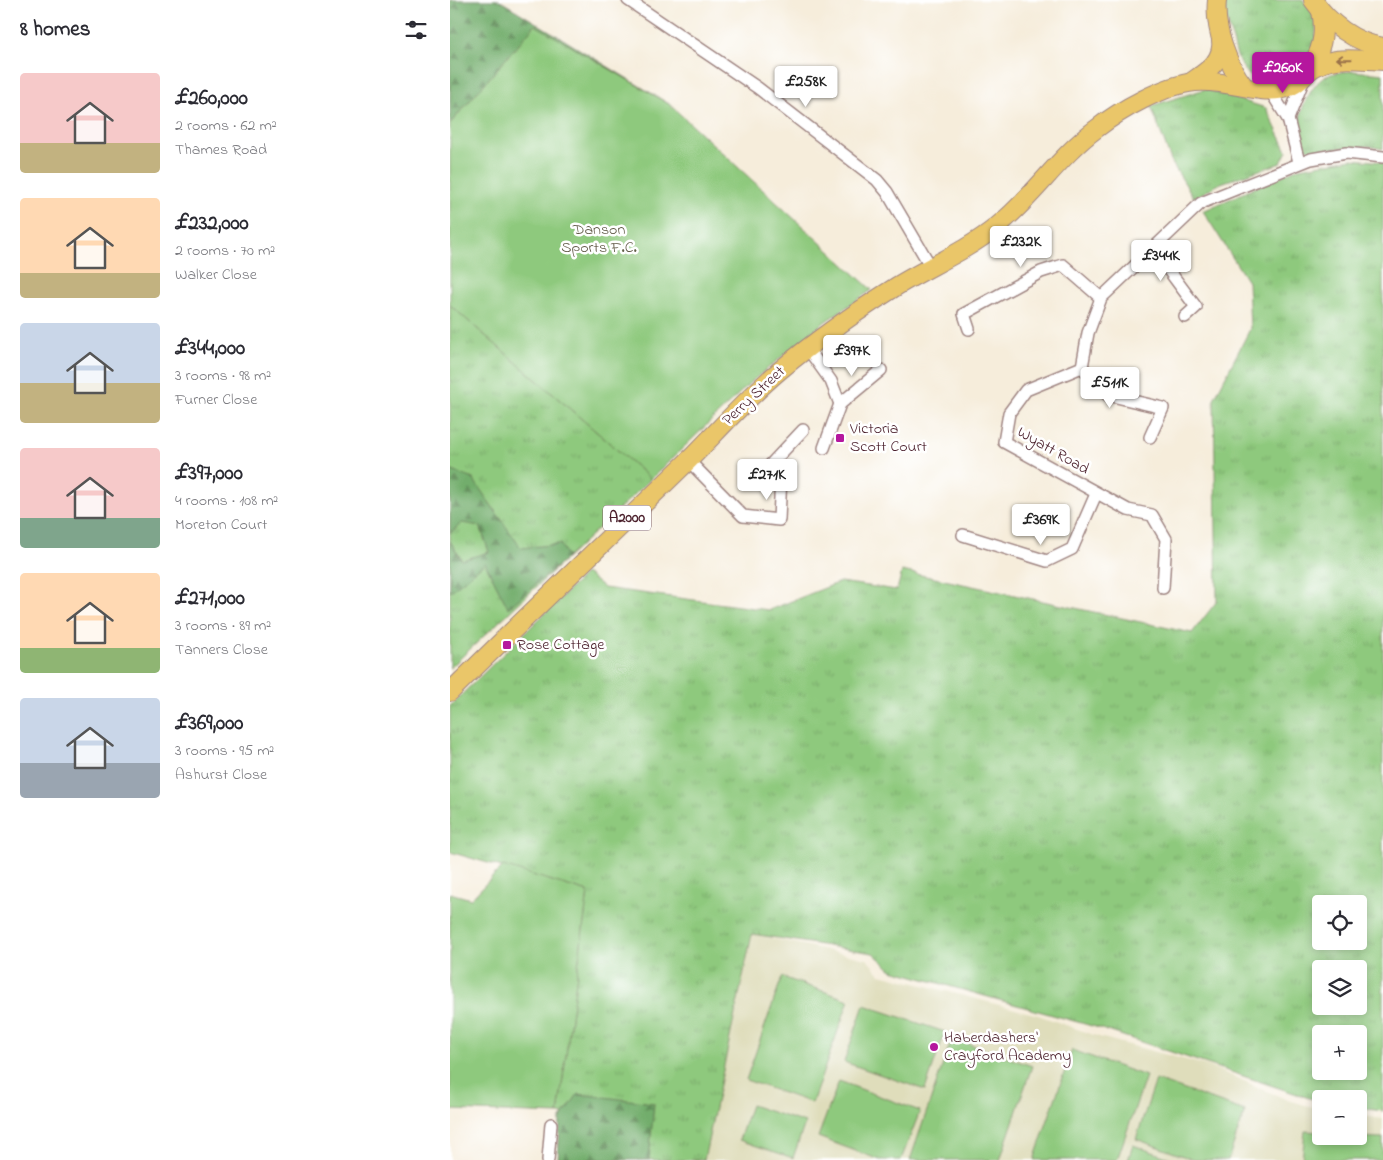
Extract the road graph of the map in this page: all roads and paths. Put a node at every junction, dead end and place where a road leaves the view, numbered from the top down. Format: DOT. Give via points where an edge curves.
graph roads {
  1 [pos="628,0"];
  2 [pos="1216,0"];
  3 [pos="1317,6"];
  4 [pos="1220,32"];
  5 [pos="1383,47"];
  6 [pos="1383,61"];
  7 [pos="1307,75"];
  8 [pos="1191,82"];
  9 [pos="1244,86"];
  10 [pos="1271,92"];
  11 [pos="1288,119"];
  12 [pos="1383,157"];
  13 [pos="1300,162"];
  14 [pos="1153,249"];
  15 [pos="931,267"];
  16 [pos="1101,298"];
  17 [pos="1185,316"];
  18 [pos="969,329"];
  19 [pos="808,349"];
  20 [pos="1082,366"];
  21 [pos="881,370"];
  22 [pos="840,404"];
  23 [pos="803,430"];
  24 [pos="1150,437"];
  25 [pos="824,448"];
  26 [pos="688,460"];
  27 [pos="1096,494"];
  28 [pos="963,535"];
  29 [pos="1163,588"];
  30 [pos="450,692"];
  31 [pos="551,1124"];
  32 [pos="548,1160"];
  1 -- 15 [label="street" via="758,88 877,180"];
  2 -- 4 [label="main road"];
  3 -- 5 [label="main road" via="1347,33"];
  3 -- 7 [label="main road" via="1324,32 1322,46"];
  4 -- 8 [label="main road, Perry Street / A2000" via="1222,46 1218,58 1208,71"];
  4 -- 9 [label="main road" via="1233,69"];
  6 -- 7 [label="main road, one-way" via="1326,61"];
  7 -- 10 [label="main road" via="1287,88"];
  7 -- 11 [label="street"];
  8 -- 9 [label="main road, Perry Street / A2000" via="1213,81"];
  8 -- 15 [label="main road, Perry Street / A2000" via="1134,105 1096,129 1069,152 1009,216 966,249"];
  9 -- 10 [label="main road, Perry Street"];
  10 -- 11 [label="street"];
  11 -- 13 [label="street"];
  12 -- 13 [label="street" via="1346,153"];
  13 -- 14 [label="street" via="1201,203"];
  14 -- 16 [label="street"];
  14 -- 17 [label="street" via="1196,307"];
  15 -- 19 [label="main road, Perry Street / A2000" via="870,304"];
  16 -- 18 [label="street" via="1063,265 1041,272 964,314"];
  16 -- 20 [label="street" via="1088,333"];
  19 -- 22 [label="street" via="831,381"];
  19 -- 26 [label="main road, Perry Street / A2000" via="747,400"];
  20 -- 24 [label="street" via="1108,395 1163,408"];
  20 -- 27 [label="street, Wyatt Road" via="1026,390 1008,413 1004,442"];
  21 -- 22 [label="street"];
  22 -- 25 [label="street"];
  23 -- 26 [label="street" via="770,464 781,475 779,520 743,516"];
  26 -- 30 [label="main road, Perry Street / A2000"];
  27 -- 28 [label="street" via="1072,549 1046,562"];
  27 -- 29 [label="street, Wyatt Road" via="1128,510 1152,514 1166,539"];
  31 -- 32 [label="street"];
}
